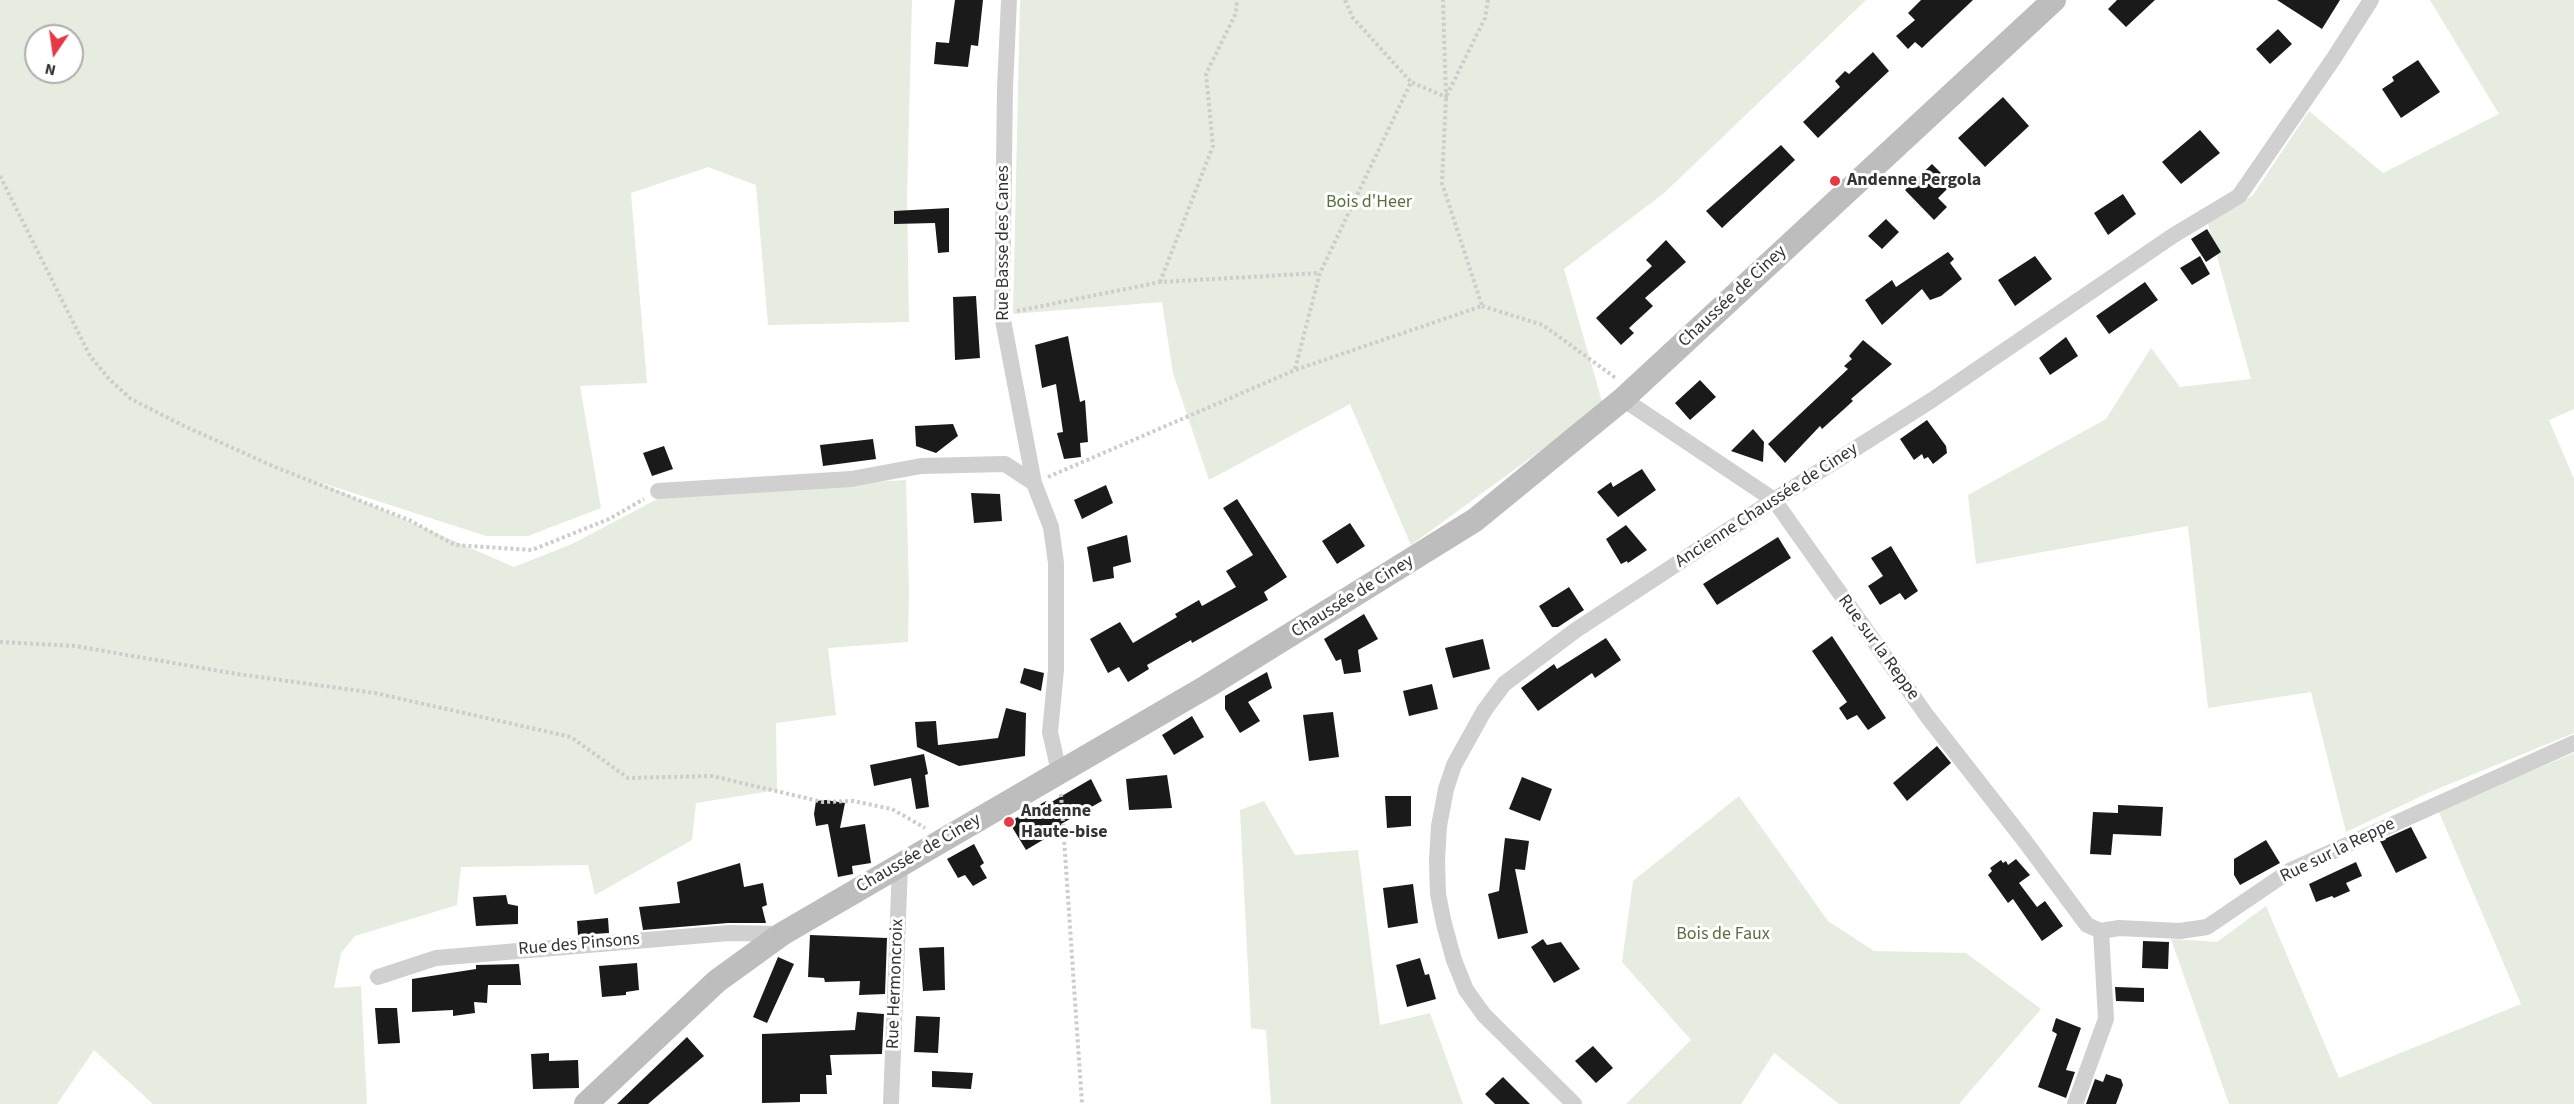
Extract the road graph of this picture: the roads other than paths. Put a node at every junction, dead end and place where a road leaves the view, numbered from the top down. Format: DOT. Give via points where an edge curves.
graph roads {
  1 [pos="1009,0"];
  2 [pos="2054,0"];
  3 [pos="2371,0"];
  4 [pos="1628,395"];
  5 [pos="1034,483"];
  6 [pos="658,491"];
  7 [pos="1773,500"];
  8 [pos="2574,743"];
  9 [pos="1059,772"];
  10 [pos="900,865"];
  11 [pos="2101,931"];
  12 [pos="782,934"];
  13 [pos="378,977"];
  14 [pos="586,1104"];
  15 [pos="891,1104"];
  16 [pos="1574,1104"];
  17 [pos="2075,1104"];
  1 -- 5 [label="street, Rue Basse des Canes" via="1002,315"];
  2 -- 4 [label="main road, Chaussée de Ciney"];
  3 -- 7 [label="street, Ancienne Chaussée de Ciney" via="2239,196 2174,235 1932,400"];
  4 -- 7 [label="street, Rue sur la Reppe"];
  4 -- 9 [label="main road, Chaussée de Ciney" via="1475,520 1206,687"];
  5 -- 6 [label="street" via="1005,464 931,465 851,478"];
  5 -- 9 [label="street, Rue Basse des Canes" via="1052,527 1056,563 1056,670 1050,732"];
  7 -- 11 [label="street, Rue sur la Reppe" via="1927,716 2087,925"];
  7 -- 16 [label="street, Ancienne Chaussée de Ciney" via="1576,630 1504,684 1454,765 1446,789 1439,826 1438,894 1454,960 1466,990 1484,1015"];
  8 -- 11 [label="street, Rue sur la Reppe" via="2291,870 2207,927"];
  9 -- 10 [label="main road, Chaussée de Ciney"];
  10 -- 12 [label="main road, Chaussée de Ciney"];
  10 -- 15 [label="street, Rue Hermoncroix"];
  11 -- 17 [label="street" via="2106,1018"];
  12 -- 13 [label="street, Rue des Pinsons" via="729,933 436,958"];
  12 -- 14 [label="main road, Chaussée de Ciney" via="717,981"];
}
